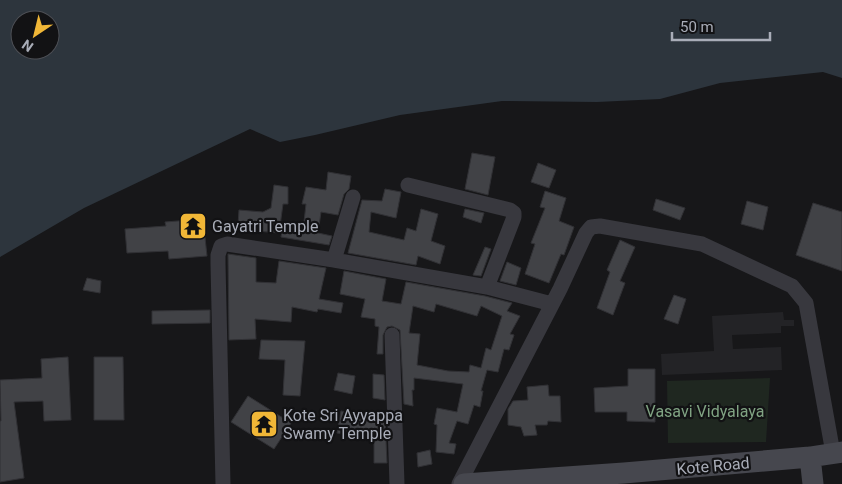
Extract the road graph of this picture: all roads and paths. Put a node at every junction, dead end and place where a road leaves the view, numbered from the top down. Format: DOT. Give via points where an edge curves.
graph roads {
  1 [pos="408,184"];
  2 [pos="353,197"];
  3 [pos="334,260"];
  4 [pos="487,287"];
  5 [pos="552,304"];
  6 [pos="392,335"];
  7 [pos="837,453"];
  8 [pos="810,458"];
  9 [pos="223,484"];
  10 [pos="397,484"];
  11 [pos="459,484"];
  12 [pos="464,484"];
  13 [pos="814,484"];
  1 -- 4 [label="street" via="514,213"];
  2 -- 3 [label="street"];
  3 -- 4 [label="street"];
  3 -- 9 [label="street" via="227,244 221,246 218,264"];
  4 -- 5 [label="street"];
  5 -- 7 [label="street" via="586,233 592,227 600,226 702,244 792,286 806,303"];
  5 -- 11 [label="street"];
  6 -- 10 [label="street"];
  7 -- 8 [label="street, Kote Road"];
  8 -- 12 [label="street, Kote Road"];
  8 -- 13 [label="street"];
}
